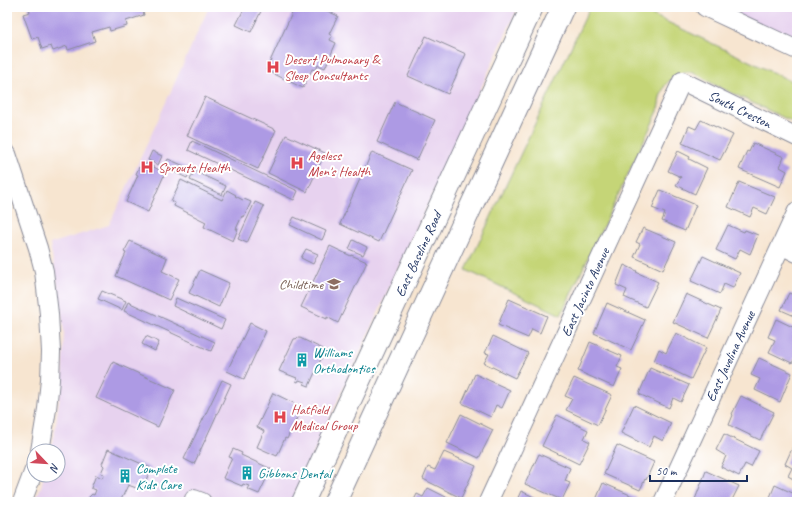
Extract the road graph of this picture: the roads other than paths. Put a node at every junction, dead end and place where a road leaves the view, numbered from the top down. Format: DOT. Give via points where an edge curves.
graph roads {
  1 [pos="532,7"];
  2 [pos="563,7"];
  3 [pos="705,7"];
  4 [pos="797,50"];
  5 [pos="682,81"];
  6 [pos="797,137"];
  7 [pos="7,154"];
  8 [pos="797,211"];
  9 [pos="781,245"];
  10 [pos="797,253"];
  11 [pos="41,443"];
  12 [pos="29,483"];
  13 [pos="22,502"];
  14 [pos="303,502"];
  15 [pos="335,502"];
  16 [pos="488,502"];
  17 [pos="663,502"];
  1 -- 14 [label="main road, East Baseline Road"];
  2 -- 15 [label="main road, East Baseline Road"];
  3 -- 4 [label="street"];
  5 -- 6 [label="street, South Creston"];
  5 -- 16 [label="street, East Jacinto Avenue"];
  7 -- 11 [label="street" via="44,271 51,352 47,410"];
  8 -- 9 [label="street, East Javelina Avenue"];
  9 -- 10 [label="street"];
  9 -- 17 [label="street, East Javelina Avenue"];
  12 -- 13 [label="street"];
}
